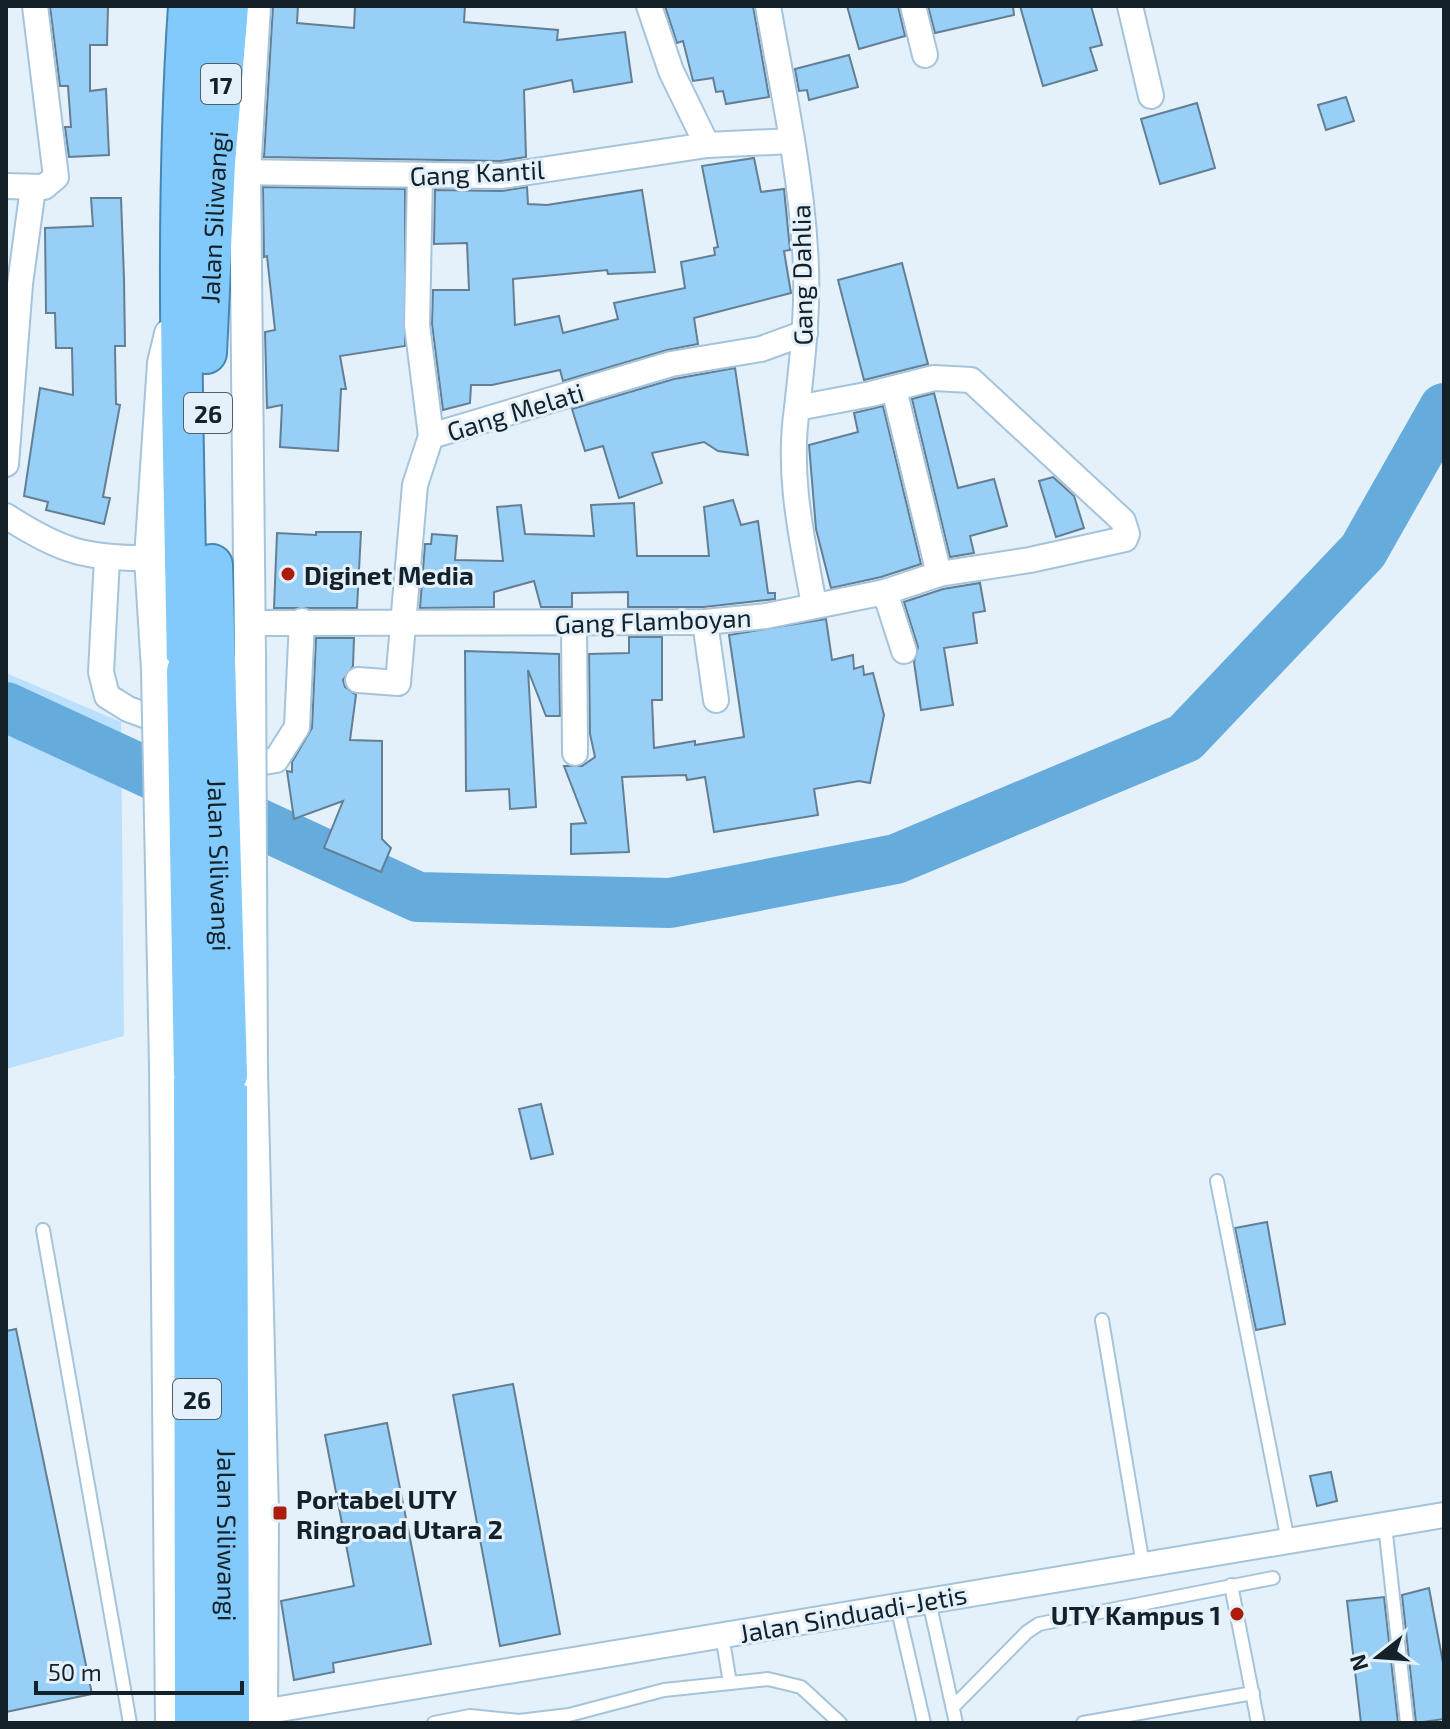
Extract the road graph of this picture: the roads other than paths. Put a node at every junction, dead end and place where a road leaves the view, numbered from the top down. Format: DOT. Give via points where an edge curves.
graph roads {
  1 [pos="35,6"];
  2 [pos="189,6"];
  3 [pos="228,6"];
  4 [pos="255,6"];
  5 [pos="649,6"];
  6 [pos="768,6"];
  7 [pos="913,6"];
  8 [pos="1130,6"];
  9 [pos="925,55"];
  10 [pos="1151,96"];
  11 [pos="792,141"];
  12 [pos="707,145"];
  13 [pos="230,167"];
  14 [pos="420,176"];
  15 [pos="6,186"];
  16 [pos="33,188"];
  17 [pos="179,298"];
  18 [pos="805,333"];
  19 [pos="894,389"];
  20 [pos="797,408"];
  21 [pos="431,436"];
  22 [pos="6,464"];
  23 [pos="6,516"];
  24 [pos="150,558"];
  25 [pos="107,559"];
  26 [pos="939,574"];
  27 [pos="885,592"];
  28 [pos="814,605"];
  29 [pos="302,621"];
  30 [pos="705,622"];
  31 [pos="249,623"];
  32 [pos="574,624"];
  33 [pos="405,625"];
  34 [pos="904,651"];
  35 [pos="202,665"];
  36 [pos="358,680"];
  37 [pos="716,700"];
  38 [pos="575,753"];
  39 [pos="209,1072"];
  40 [pos="228,1151"];
  41 [pos="1217,1181"];
  42 [pos="183,1205"];
  43 [pos="256,1222"];
  44 [pos="43,1230"];
  45 [pos="230,1281"];
  46 [pos="1102,1320"];
  47 [pos="1444,1515"];
  48 [pos="1385,1525"];
  49 [pos="1288,1541"];
  50 [pos="1143,1565"];
  51 [pos="1273,1578"];
  52 [pos="1231,1585"];
  53 [pos="929,1601"];
  54 [pos="897,1606"];
  55 [pos="722,1635"];
  56 [pos="730,1683"];
  57 [pos="1253,1693"];
  58 [pos="953,1707"];
  59 [pos="251,1719"];
  60 [pos="569,1719"];
  61 [pos="130,1723"];
  62 [pos="171,1723"];
  63 [pos="195,1723"];
  64 [pos="434,1723"];
  65 [pos="840,1723"];
  66 [pos="924,1723"];
  67 [pos="956,1723"];
  68 [pos="1083,1723"];
  69 [pos="1258,1723"];
  70 [pos="1407,1723"];
  1 -- 16 [label="street" via="56,177"];
  2 -- 17 [label="highway, Jalan Siliwangi / 26"];
  3 -- 13 [label="highway, Jalan Siliwangi / 17"];
  4 -- 13 [label="street"];
  5 -- 12 [label="street" via="671,71"];
  6 -- 11 [label="street, Gang Dahlia"];
  7 -- 9 [label="street"];
  8 -- 10 [label="street"];
  11 -- 12 [label="street, Gang Kantil"];
  11 -- 18 [label="street, Gang Dahlia" via="806,250"];
  12 -- 14 [label="street, Gang Kantil" via="502,176"];
  13 -- 14 [label="street, Gang Kantil"];
  13 -- 31 [label="street"];
  13 -- 35 [label="highway, Jalan Siliwangi / 26" via="206,328"];
  14 -- 21 [label="street, Gang Melati" via="417,325"];
  15 -- 16 [label="street"];
  16 -- 22 [label="street"];
  17 -- 24 [label="street" via="163,363"];
  17 -- 35 [label="highway, Jalan Siliwangi / 26"];
  18 -- 20 [label="street, Gang Dahlia"];
  18 -- 21 [label="street, Gang Melati" via="761,349 671,364"];
  19 -- 20 [label="street"];
  19 -- 26 [label="street"];
  19 -- 26 [label="street, Gang Flamboyan" via="934,378 971,380 1123,521 1127,534 1125,539 1030,560"];
  20 -- 28 [label="street, Gang Dahlia" via="793,484"];
  21 -- 33 [label="street" via="415,485"];
  23 -- 25 [label="street" via="83,556"];
  24 -- 25 [label="street"];
  24 -- 35 [label="street"];
  25 -- 29 [label="street" via="101,672 107,696 264,762 276,760 297,727"];
  26 -- 27 [label="street, Gang Flamboyan"];
  27 -- 28 [label="street, Gang Flamboyan"];
  27 -- 34 [label="street"];
  28 -- 30 [label="street, Gang Flamboyan"];
  29 -- 31 [label="street, Gang Flamboyan"];
  29 -- 33 [label="street, Gang Flamboyan"];
  30 -- 32 [label="street, Gang Flamboyan"];
  30 -- 37 [label="street"];
  31 -- 35 [label="street"];
  32 -- 33 [label="street, Gang Flamboyan"];
  32 -- 38 [label="street"];
  33 -- 36 [label="street" via="398,683"];
  35 -- 39 [label="highway, Jalan Siliwangi / 26, bridge"];
  35 -- 39 [label="street, bridge"];
  39 -- 40 [label="highway, Jalan Siliwangi / 26"];
  39 -- 42 [label="highway, Jalan Siliwangi / 26"];
  39 -- 43 [label="street, 26"];
  40 -- 43 [label="highway, 26"];
  40 -- 45 [label="highway, Jalan Siliwangi / 26"];
  41 -- 49 [label="lane"];
  42 -- 62 [label="street"];
  42 -- 63 [label="highway, Jalan Siliwangi / 26"];
  43 -- 45 [label="highway, 26"];
  43 -- 59 [label="street" via="263,1514"];
  44 -- 61 [label="lane"];
  45 -- 59 [label="highway, Jalan Siliwangi / 26"];
  46 -- 50 [label="lane"];
  47 -- 48 [label="street, Jalan Sinduadi-Jetis"];
  48 -- 49 [label="street, Jalan Sinduadi-Jetis"];
  48 -- 70 [label="lane"];
  49 -- 50 [label="street, Jalan Sinduadi-Jetis"];
  50 -- 53 [label="street, Jalan Sinduadi-Jetis"];
  51 -- 52 [label="lane"];
  52 -- 57 [label="lane"];
  52 -- 58 [label="lane" via="1039,1624"];
  53 -- 54 [label="street, Jalan Sinduadi-Jetis"];
  53 -- 58 [label="lane"];
  54 -- 55 [label="street, Jalan Sinduadi-Jetis"];
  54 -- 66 [label="lane"];
  55 -- 56 [label="lane"];
  55 -- 59 [label="street, Jalan Sinduadi-Jetis"];
  56 -- 60 [label="lane" via="664,1690"];
  56 -- 65 [label="lane" via="768,1679 801,1687"];
  57 -- 68 [label="lane"];
  57 -- 69 [label="lane"];
  58 -- 67 [label="lane"];
  60 -- 64 [label="lane" via="470,1716"];
}
